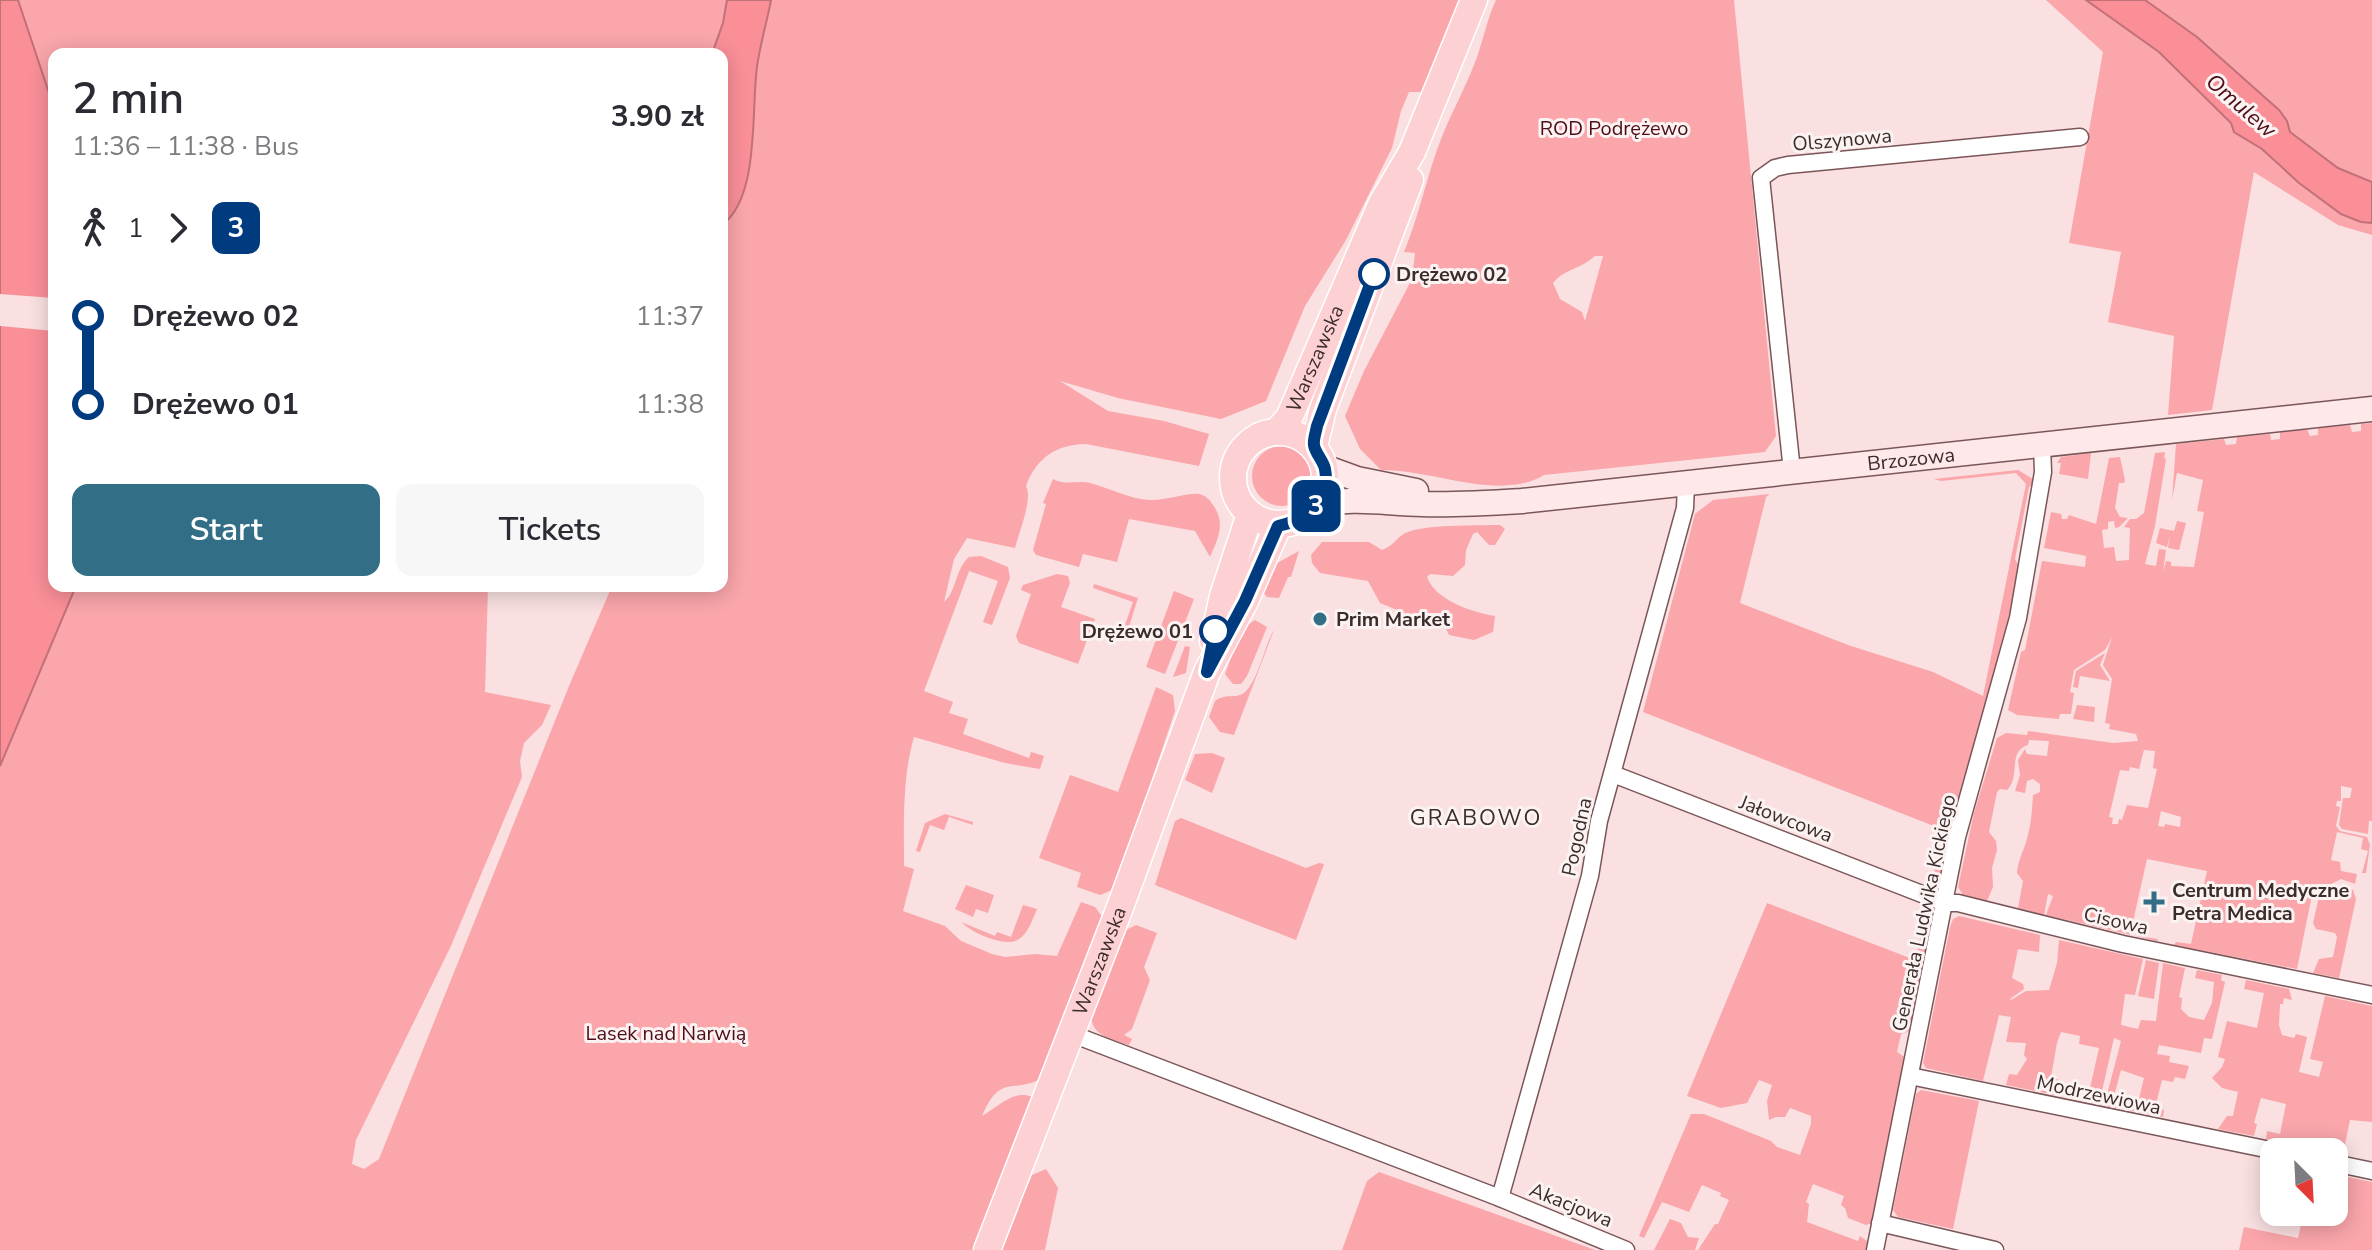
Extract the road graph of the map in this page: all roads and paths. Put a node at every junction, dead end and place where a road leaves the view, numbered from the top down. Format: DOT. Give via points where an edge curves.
graph roads {
  1 [pos="1474,0"];
  2 [pos="2080,137"];
  3 [pos="1412,152"];
  4 [pos="2372,409"];
  5 [pos="1276,432"];
  6 [pos="2042,445"];
  7 [pos="1319,457"];
  8 [pos="1792,471"];
  9 [pos="1686,483"];
  10 [pos="1448,502"];
  11 [pos="1316,507"];
  12 [pos="1250,514"];
  13 [pos="1278,526"];
  14 [pos="1207,672"];
  15 [pos="1613,774"];
  16 [pos="1945,903"];
  17 [pos="2372,995"];
  18 [pos="1072,1034"];
  19 [pos="1910,1076"];
  20 [pos="2260,1148"];
  21 [pos="2348,1166"];
  22 [pos="2372,1171"];
  23 [pos="1500,1198"];
  24 [pos="1880,1223"];
  25 [pos="1620,1249"];
  26 [pos="987,1250"];
  27 [pos="1875,1250"];
  28 [pos="1995,1250"];
  1 -- 3 [label="main road, Warszawska"];
  2 -- 8 [label="street, Olszynowa" via="1788,165 1761,178"];
  3 -- 5 [label="main road, Warszawska" via="1382,203 1289,418"];
  3 -- 7 [label="main road, Warszawska" via="1410,180 1323,409"];
  4 -- 6 [label="main road, Brzozowa"];
  5 -- 7 [label="main road" via="1295,434"];
  5 -- 12 [label="main road" via="1249,442 1233,468 1236,498"];
  6 -- 8 [label="main road, Brzozowa"];
  6 -- 16 [label="street, Generała Ludwika Kickiego" via="2043,472 2018,618 1957,837"];
  7 -- 10 [label="main road, Brzozowa" via="1357,479"];
  7 -- 11 [label="main road" via="1324,490"];
  8 -- 9 [label="main road, Brzozowa"];
  9 -- 10 [label="main road, Brzozowa" via="1485,504"];
  9 -- 15 [label="street, Pogodna" via="1685,508"];
  10 -- 11 [label="main road, Brzozowa" via="1354,499"];
  11 -- 13 [label="main road" via="1293,523"];
  12 -- 13 [label="main road"];
  12 -- 14 [label="main road, Warszawska" via="1223,596"];
  13 -- 14 [label="main road, Warszawska"];
  14 -- 18 [label="main road, Warszawska"];
  15 -- 16 [label="street, Jałowcowa"];
  15 -- 23 [label="street, Pogodna" via="1590,876"];
  16 -- 17 [label="street, Cisowa"];
  16 -- 19 [label="street, Generała Ludwika Kickiego"];
  18 -- 23 [label="street, Akacjowa"];
  18 -- 26 [label="main road, Warszawska"];
  19 -- 20 [label="street, Modrzewiowa"];
  19 -- 24 [label="street, Generała Ludwika Kickiego"];
  21 -- 22 [label="street"];
  23 -- 25 [label="street, Akacjowa"];
  24 -- 27 [label="street, Generała Ludwika Kickiego"];
  24 -- 28 [label="street"];
}
